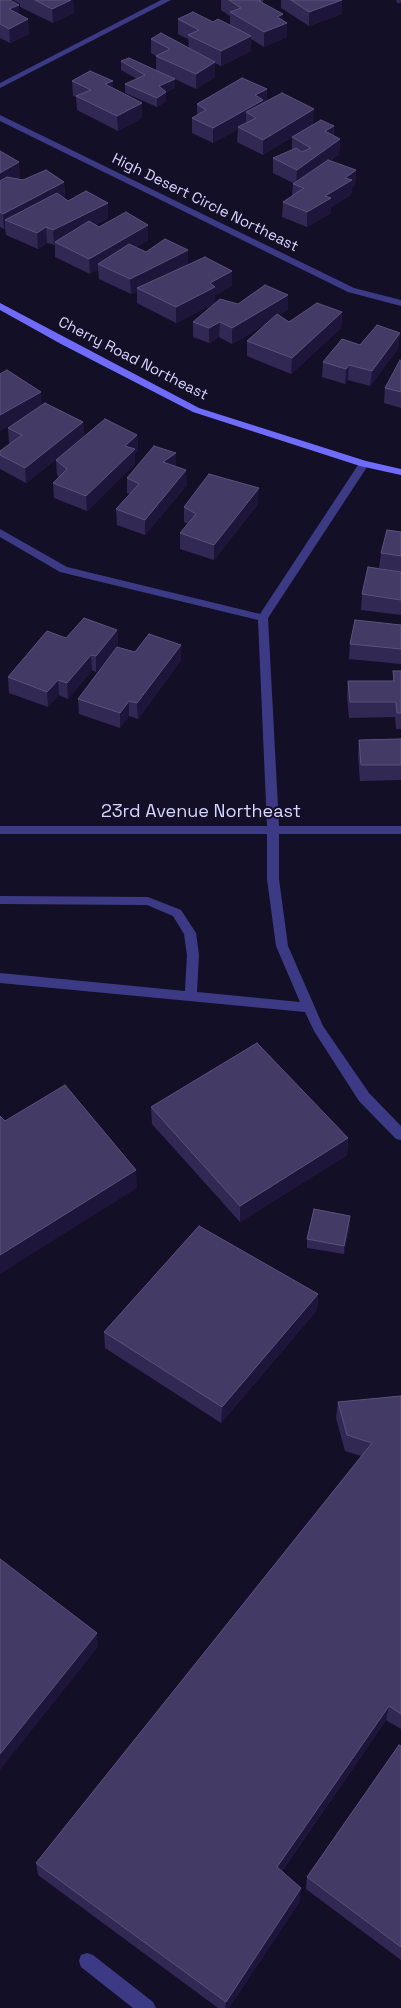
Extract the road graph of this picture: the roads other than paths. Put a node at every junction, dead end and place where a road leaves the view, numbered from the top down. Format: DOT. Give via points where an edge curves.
graph roads {
  1 [pos="167,0"];
  2 [pos="0,86"];
  3 [pos="0,118"];
  4 [pos="401,302"];
  5 [pos="0,306"];
  6 [pos="364,464"];
  7 [pos="401,472"];
  8 [pos="0,532"];
  9 [pos="263,618"];
  10 [pos="0,830"];
  11 [pos="273,830"];
  12 [pos="401,830"];
  13 [pos="0,900"];
  14 [pos="0,978"];
  15 [pos="191,996"];
  16 [pos="309,1008"];
  17 [pos="401,1136"];
  18 [pos="87,1961"];
  19 [pos="147,2008"];
  1 -- 2 [label="street"];
  3 -- 4 [label="street, High Desert Circle Northeast" via="351,290"];
  5 -- 6 [label="street, Cherry Road Northeast" via="196,410"];
  6 -- 7 [label="street, Cherry Road Northeast"];
  6 -- 9 [label="street"];
  8 -- 9 [label="street" via="64,570"];
  9 -- 11 [label="street"];
  10 -- 11 [label="street, 23rd Avenue Northeast"];
  11 -- 12 [label="street, 23rd Avenue Northeast"];
  11 -- 16 [label="street" via="273,879 282,946"];
  13 -- 15 [label="street" via="148,900 176,913 190,933 193,955"];
  14 -- 15 [label="street"];
  15 -- 16 [label="street"];
  16 -- 17 [label="street" via="318,1028 364,1097"];
  18 -- 19 [label="street"];
}
